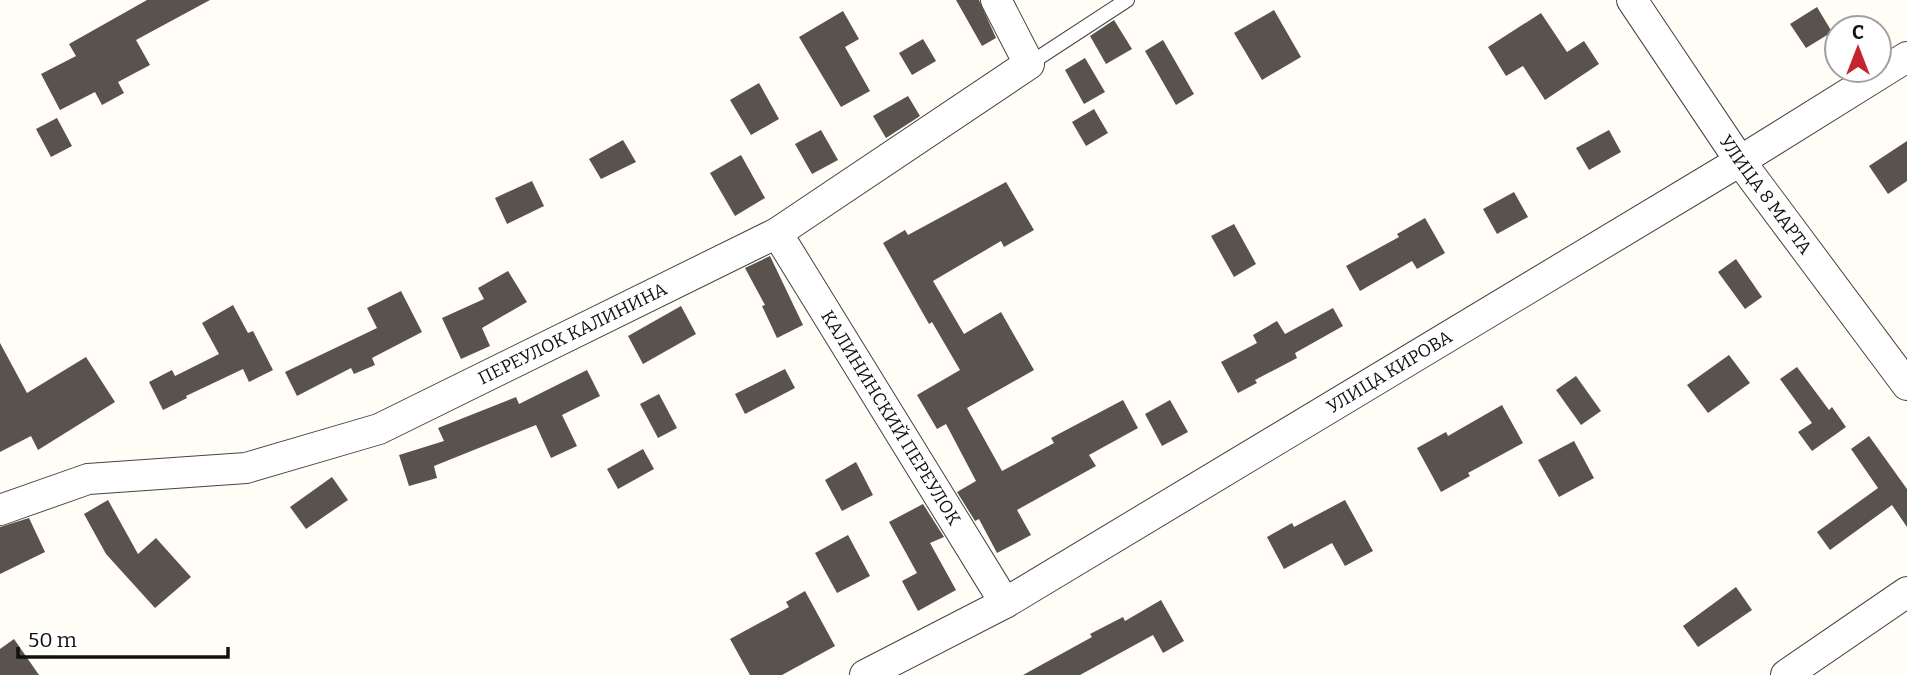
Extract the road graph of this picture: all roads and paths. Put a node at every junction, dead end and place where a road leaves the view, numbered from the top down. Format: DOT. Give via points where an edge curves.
graph roads {
  1 [pos="996,0"];
  2 [pos="1127,0"];
  3 [pos="1632,0"];
  4 [pos="1907,57"];
  5 [pos="1029,64"];
  6 [pos="1740,162"];
  7 [pos="777,233"];
  8 [pos="1907,385"];
  9 [pos="0,510"];
  10 [pos="1907,592"];
  11 [pos="1005,603"];
  12 [pos="866,675"];
  13 [pos="1786,675"];
  1 -- 5 [label="street"];
  2 -- 5 [label="lane"];
  3 -- 6 [label="street, УЛИЦА 8 МАРТА"];
  4 -- 6 [label="street, УЛИЦА КИРОВА"];
  5 -- 7 [label="street, ПЕРЕУЛОК КАЛИНИНА"];
  6 -- 8 [label="street, УЛИЦА 8 МАРТА"];
  6 -- 11 [label="street, УЛИЦА КИРОВА"];
  7 -- 9 [label="street, ПЕРЕУЛОК КАЛИНИНА" via="379,429 246,468 88,479"];
  7 -- 11 [label="street, КАЛИНИНСКИЙ ПЕРЕУЛОК"];
  10 -- 13 [label="street"];
  11 -- 12 [label="street, УЛИЦА КИРОВА"];
}
